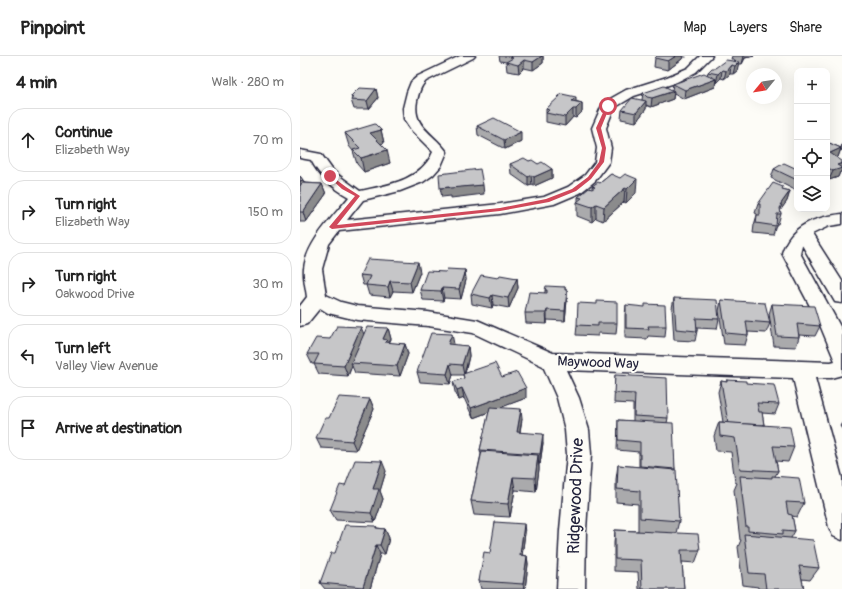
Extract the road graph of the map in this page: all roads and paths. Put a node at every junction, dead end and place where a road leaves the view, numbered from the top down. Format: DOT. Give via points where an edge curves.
graph roads {
  1 [pos="470,56"];
  2 [pos="706,56"];
  3 [pos="300,154"];
  4 [pos="358,196"];
  5 [pos="842,219"];
  6 [pos="332,227"];
  7 [pos="803,232"];
  8 [pos="842,297"];
  9 [pos="318,298"];
  10 [pos="300,319"];
  11 [pos="842,355"];
  12 [pos="551,361"];
  13 [pos="842,367"];
  14 [pos="802,370"];
  15 [pos="842,527"];
  16 [pos="571,589"];
  1 -- 4 [label="street" via="426,76 416,84 413,92 410,118 415,126 436,144 440,152 438,160 417,180"];
  2 -- 6 [label="street" via="692,70 630,93 608,106 598,128 604,148 602,162 590,178 574,190 548,201 500,209"];
  3 -- 4 [label="street" via="316,157 335,181"];
  4 -- 6 [label="street"];
  5 -- 7 [label="street" via="821,222"];
  6 -- 9 [label="street" via="321,243 312,269"];
  7 -- 8 [label="street"];
  7 -- 11 [label="street" via="792,244 791,253 830,325"];
  9 -- 10 [label="street"];
  9 -- 12 [label="street, Maywood Way" via="335,308 357,313 428,319 477,327"];
  12 -- 14 [label="street, Maywood Way"];
  12 -- 16 [label="street, Ridgewood Drive" via="568,398 577,430 579,454"];
  13 -- 14 [label="street, Maywood Way" via="831,370"];
  14 -- 15 [label="street"];
}
